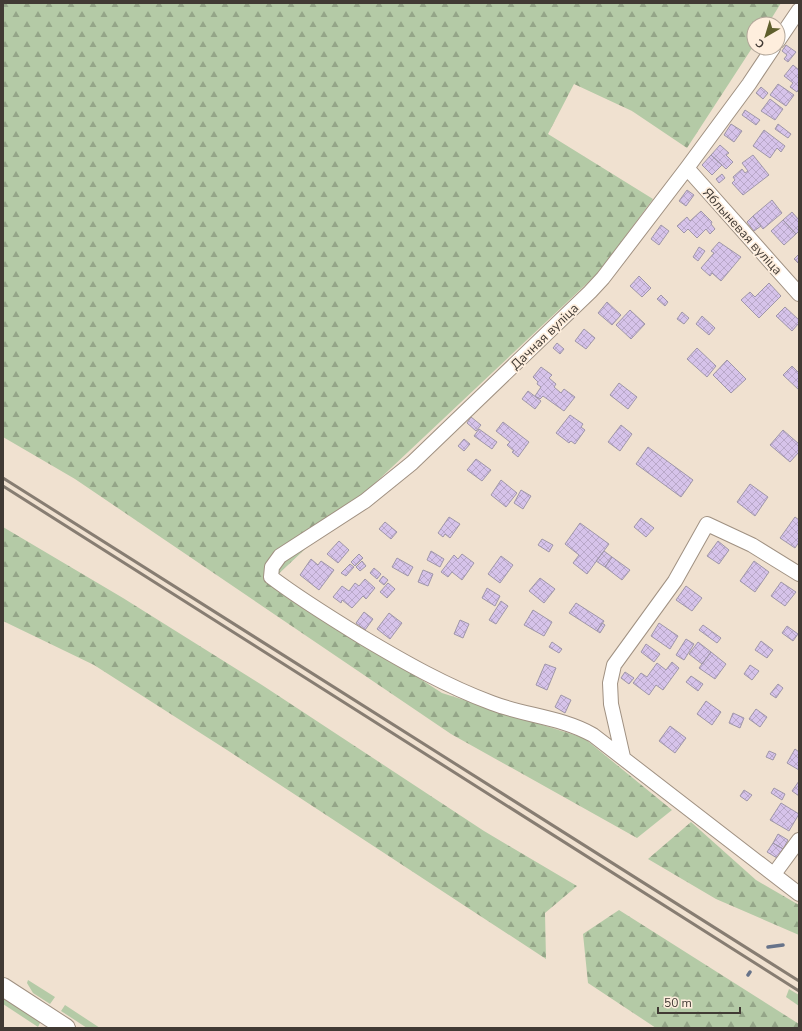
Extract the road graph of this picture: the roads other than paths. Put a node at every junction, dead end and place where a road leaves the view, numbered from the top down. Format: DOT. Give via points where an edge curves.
graph roads {
  1 [pos="799,10"];
  2 [pos="786,29"];
  3 [pos="768,56"];
  4 [pos="687,168"];
  5 [pos="799,294"];
  6 [pos="799,574"];
  7 [pos="623,757"];
  8 [pos="799,840"];
  9 [pos="774,874"];
  10 [pos="799,894"];
  11 [pos="3,987"];
  12 [pos="66,1028"];
  1 -- 2 [label="street"];
  3 -- 4 [label="street, Дачная вуліца"];
  4 -- 5 [label="street, Яблыневая вуліца"];
  4 -- 7 [label="street, Дачная вуліца" via="590,292 412,463 365,501 280,556 272,567 271,577 294,595 436,679 494,704 578,727"];
  6 -- 7 [label="street" via="752,545 707,524 674,581 614,665 610,683 611,704"];
  7 -- 9 [label="street"];
  8 -- 9 [label="street"];
  9 -- 10 [label="street"];
  11 -- 12 [label="main road"];
}
